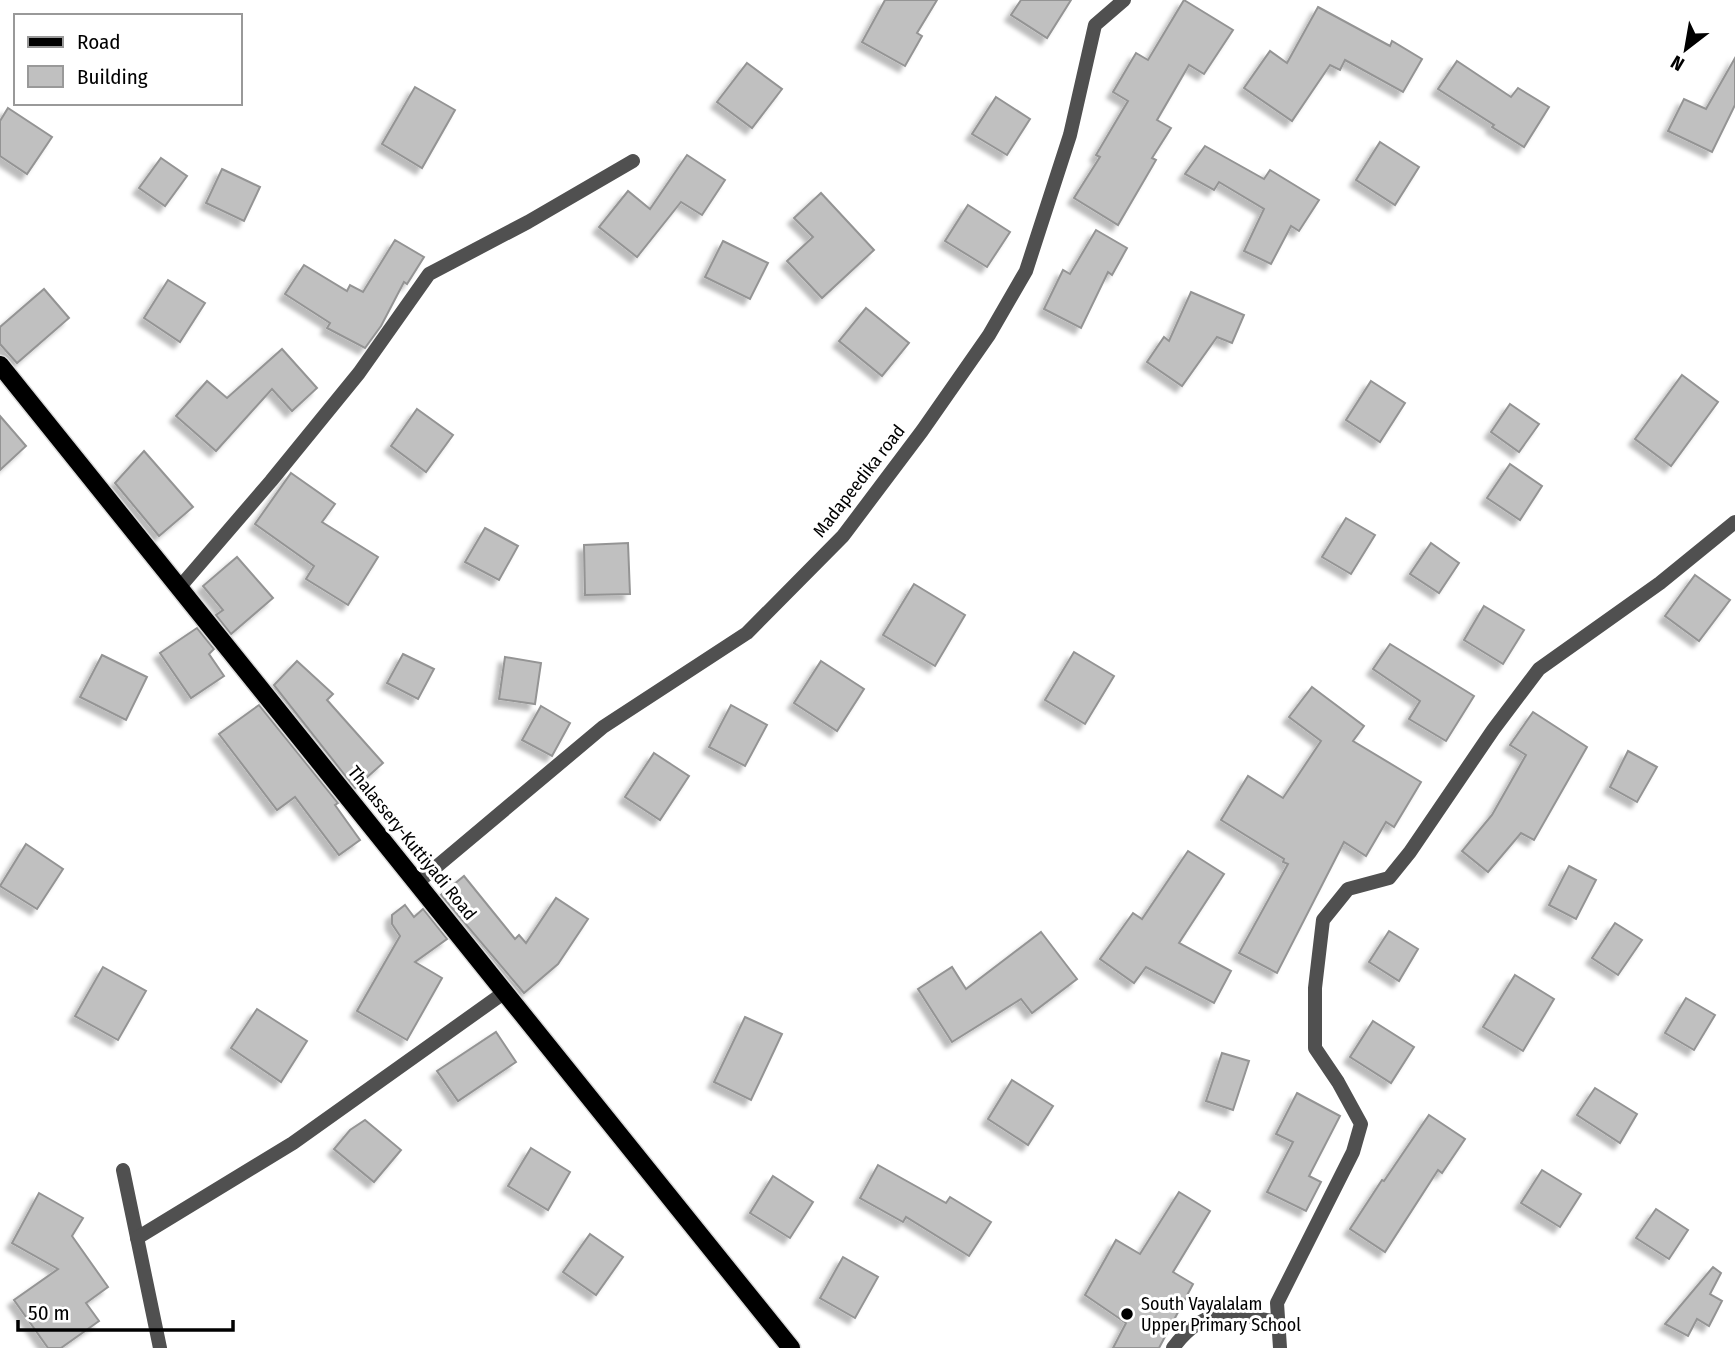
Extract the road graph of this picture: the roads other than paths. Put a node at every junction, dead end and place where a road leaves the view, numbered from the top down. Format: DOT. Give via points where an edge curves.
graph roads {
  1 [pos="1124,0"];
  2 [pos="633,161"];
  3 [pos="0,365"];
  4 [pos="1735,522"];
  5 [pos="179,588"];
  6 [pos="417,883"];
  7 [pos="505,992"];
  8 [pos="123,1170"];
  9 [pos="137,1238"];
  10 [pos="1277,1322"];
  11 [pos="160,1348"];
  12 [pos="791,1348"];
  13 [pos="1173,1348"];
  14 [pos="1280,1348"];
  1 -- 6 [label="street, Madapeedika road" via="1095,26 1070,135 1026,271 989,335 843,536 747,634 603,727"];
  2 -- 5 [label="street" via="429,274 359,373"];
  3 -- 5 [label="main road, Thalassery-Kuttiyadi Road"];
  4 -- 10 [label="street" via="1660,583 1539,668 1389,878 1348,889 1323,920 1315,988 1315,1048 1361,1124 1353,1152 1277,1303"];
  5 -- 6 [label="main road, Thalassery-Kuttiyadi Road"];
  6 -- 7 [label="main road, Thalassery-Kuttiyadi Road"];
  7 -- 9 [label="street" via="293,1143"];
  7 -- 12 [label="main road, Thalassery-Kuttiyadi Road"];
  8 -- 9 [label="street"];
  9 -- 11 [label="street"];
  10 -- 13 [label="street" via="1239,1315 1207,1317 1185,1332"];
  10 -- 14 [label="street"];
}
